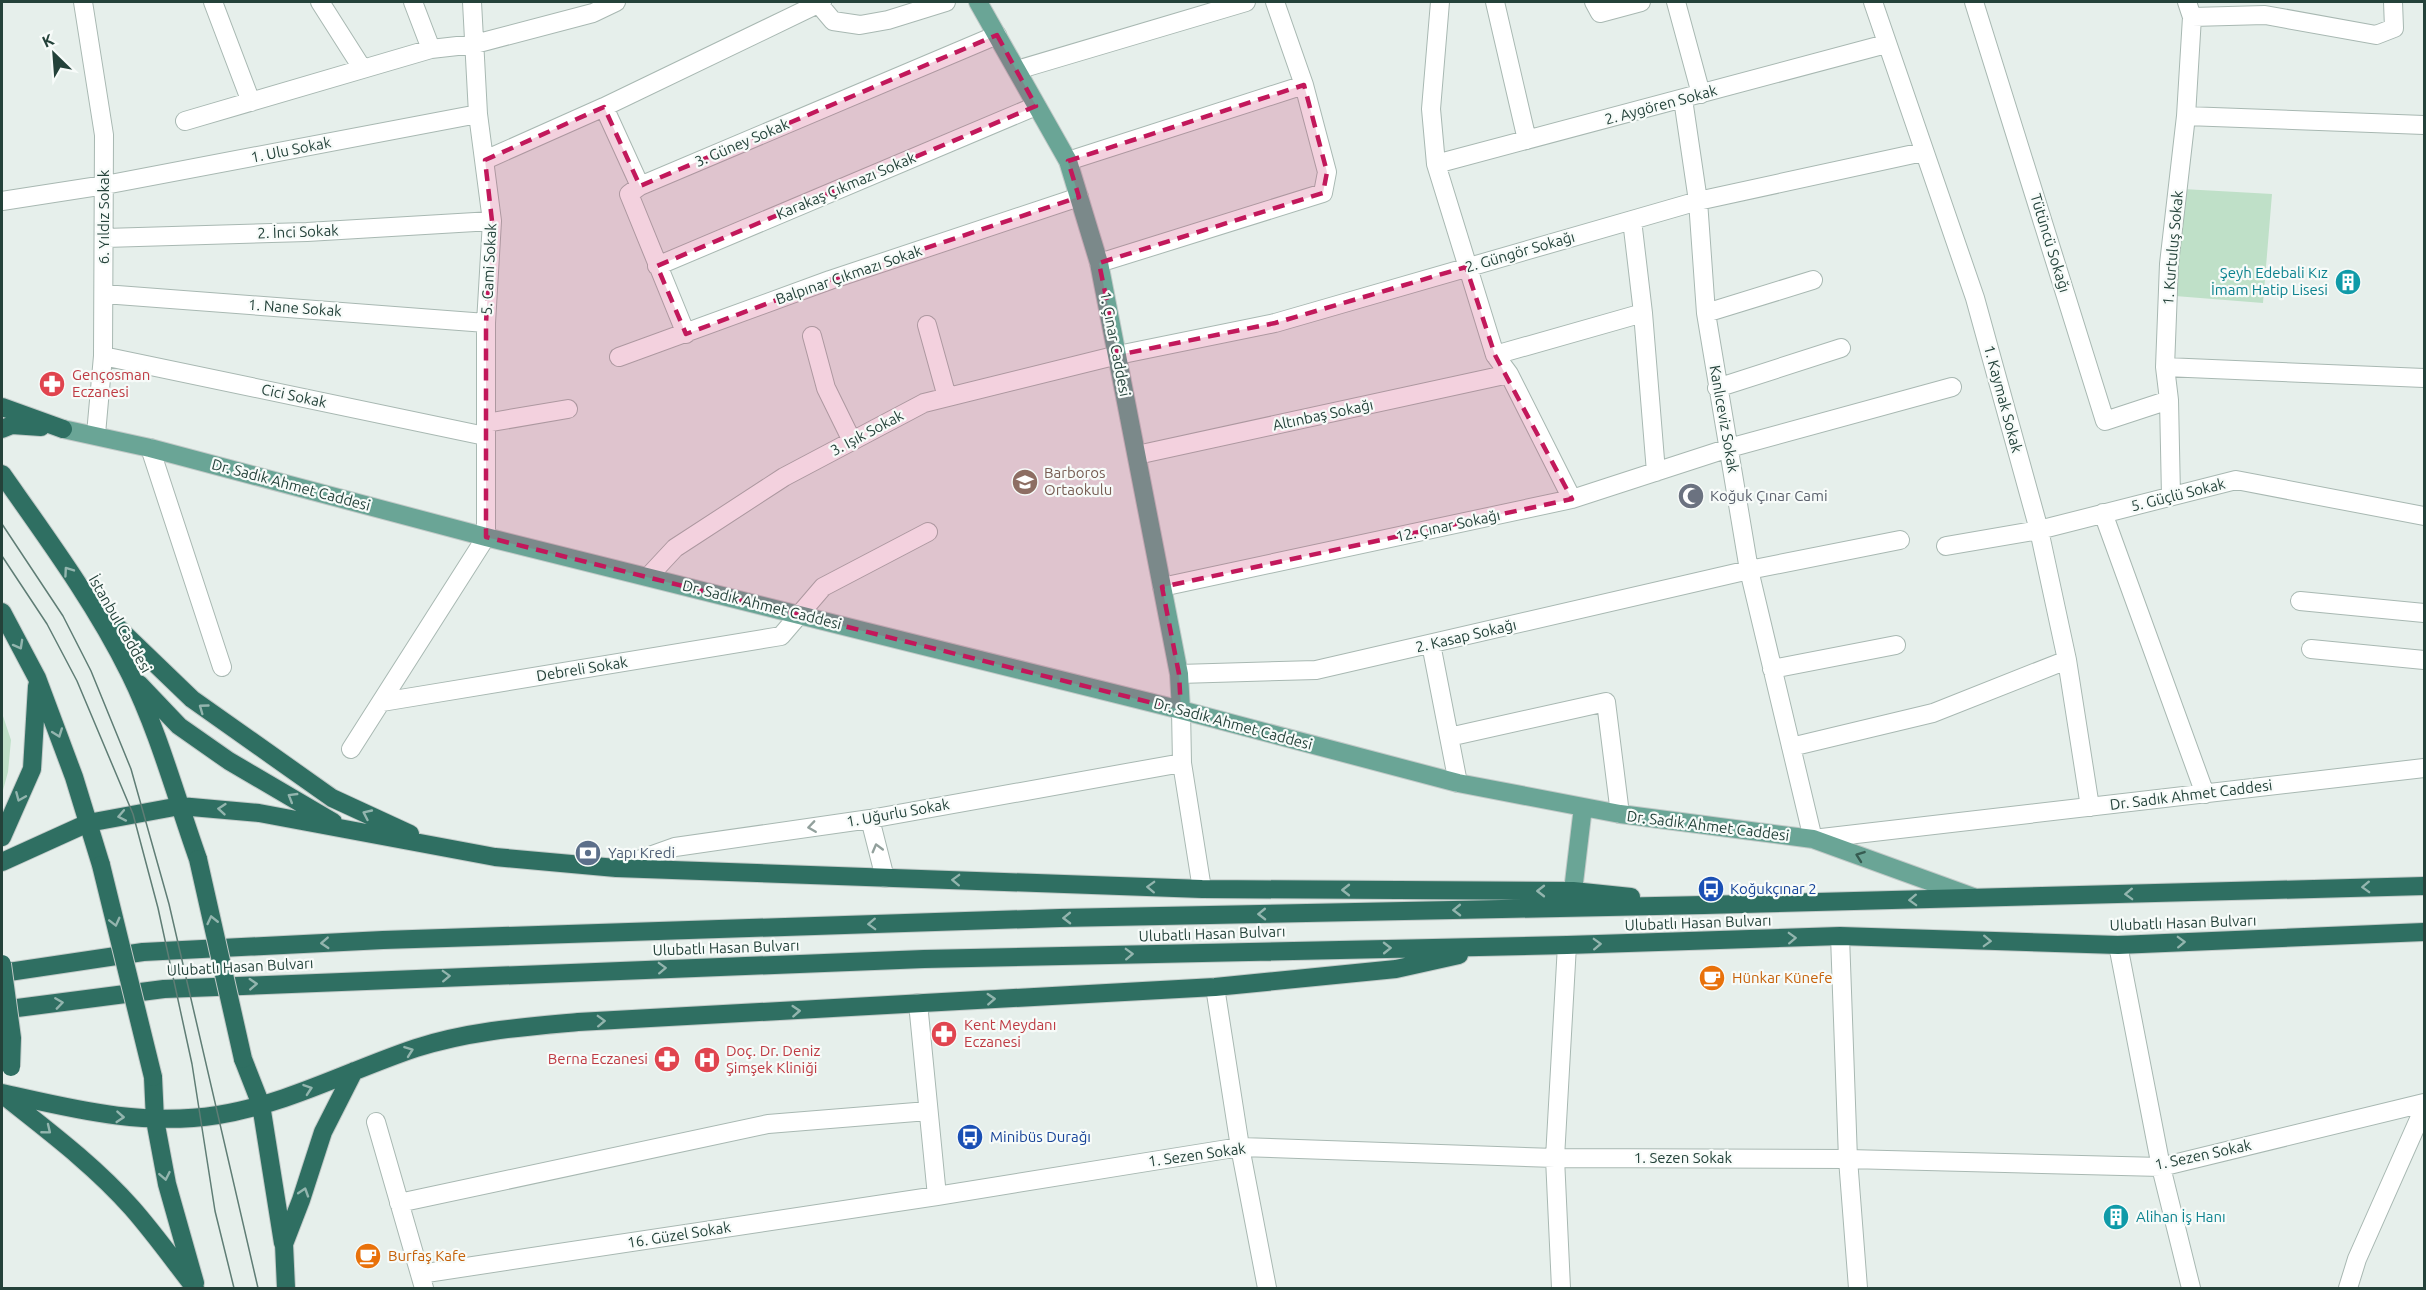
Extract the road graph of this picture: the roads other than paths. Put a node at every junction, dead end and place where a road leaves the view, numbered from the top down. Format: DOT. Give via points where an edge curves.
graph roads {
  1 [pos="83,2"];
  2 [pos="213,2"];
  3 [pos="320,2"];
  4 [pos="413,2"];
  5 [pos="472,2"];
  6 [pos="616,2"];
  7 [pos="819,2"];
  8 [pos="946,2"];
  9 [pos="978,2"];
  10 [pos="1246,2"];
  11 [pos="1275,2"];
  12 [pos="1440,2"];
  13 [pos="1495,2"];
  14 [pos="1594,2"];
  15 [pos="1641,2"];
  16 [pos="1676,2"];
  17 [pos="1873,2"];
  18 [pos="1974,2"];
  19 [pos="2393,2"];
  20 [pos="2264,8"];
  21 [pos="2190,9"];
  22 [pos="997,35"];
  23 [pos="475,44"];
  24 [pos="1886,44"];
  25 [pos="431,49"];
  26 [pos="362,68"];
  27 [pos="1017,70"];
  28 [pos="1304,85"];
  29 [pos="1701,94"];
  30 [pos="1683,99"];
  31 [pos="251,102"];
  32 [pos="1036,106"];
  33 [pos="604,107"];
  34 [pos="478,114"];
  35 [pos="2186,116"];
  36 [pos="185,121"];
  37 [pos="2424,125"];
  38 [pos="1527,140"];
  39 [pos="1923,152"];
  40 [pos="485,160"];
  41 [pos="1068,161"];
  42 [pos="1436,164"];
  43 [pos="105,185"];
  44 [pos="640,186"];
  45 [pos="1079,197"];
  46 [pos="2,201"];
  47 [pos="1698,201"];
  48 [pos="1632,220"];
  49 [pos="492,221"];
  50 [pos="105,238"];
  51 [pos="1099,263"];
  52 [pos="657,266"];
  53 [pos="1466,267"];
  54 [pos="1813,280"];
  55 [pos="104,294"];
  56 [pos="1643,313"];
  57 [pos="1706,313"];
  58 [pos="486,322"];
  59 [pos="927,325"];
  60 [pos="686,334"];
  61 [pos="812,336"];
  62 [pos="1841,348"];
  63 [pos="1118,355"];
  64 [pos="1495,355"];
  65 [pos="103,356"];
  66 [pos="619,357"];
  67 [pos="2165,367"];
  68 [pos="1509,374"];
  69 [pos="2424,378"];
  70 [pos="1952,387"];
  71 [pos="1717,388"];
  72 [pos="947,397"];
  73 [pos="2169,400"];
  74 [pos="2,407"];
  75 [pos="568,409"];
  76 [pos="2,429"];
  77 [pos="63,429"];
  78 [pos="485,430"];
  79 [pos="96,434"];
  80 [pos="852,441"];
  81 [pos="150,448"];
  82 [pos="1729,448"];
  83 [pos="1137,455"];
  84 [pos="1656,472"];
  85 [pos="2,474"];
  86 [pos="2171,496"];
  87 [pos="1572,499"];
  88 [pos="2103,513"];
  89 [pos="2424,516"];
  90 [pos="2039,530"];
  91 [pos="928,532"];
  92 [pos="486,537"];
  93 [pos="1900,540"];
  94 [pos="1946,546"];
  95 [pos="1749,570"];
  96 [pos="648,577"];
  97 [pos="1162,587"];
  98 [pos="87,598"];
  99 [pos="2300,601"];
  100 [pos="2,612"];
  101 [pos="2424,613"];
  102 [pos="799,615"];
  103 [pos="1431,644"];
  104 [pos="1896,645"];
  105 [pos="2311,649"];
  106 [pos="2067,660"];
  107 [pos="2424,660"];
  108 [pos="222,667"];
  109 [pos="1772,669"];
  110 [pos="1179,674"];
  111 [pos="130,675"];
  112 [pos="37,678"];
  113 [pos="382,702"];
  114 [pos="1181,710"];
  115 [pos="1449,737"];
  116 [pos="1791,747"];
  117 [pos="351,749"];
  118 [pos="1182,763"];
  119 [pos="2424,768"];
  120 [pos="1458,783"];
  121 [pos="2205,794"];
  122 [pos="180,806"];
  123 [pos="1583,807"];
  124 [pos="2090,807"];
  125 [pos="1620,814"];
  126 [pos="870,819"];
  127 [pos="88,823"];
  128 [pos="342,827"];
  129 [pos="2,837"];
  130 [pos="1814,839"];
  131 [pos="439,848"];
  132 [pos="2,862"];
  133 [pos="616,868"];
  134 [pos="885,878"];
  135 [pos="2424,886"];
  136 [pos="1202,889"];
  137 [pos="1573,891"];
  138 [pos="1974,898"];
  139 [pos="1704,906"];
  140 [pos="2424,932"];
  141 [pos="1840,936"];
  142 [pos="1567,945"];
  143 [pos="2118,945"];
  144 [pos="1496,946"];
  145 [pos="2,964"];
  146 [pos="2,973"];
  147 [pos="1215,987"];
  148 [pos="918,1003"];
  149 [pos="2,1010"];
  150 [pos="354,1071"];
  151 [pos="2,1092"];
  152 [pos="2424,1103"];
  153 [pos="261,1105"];
  154 [pos="2424,1108"];
  155 [pos="928,1111"];
  156 [pos="155,1120"];
  157 [pos="376,1122"];
  158 [pos="1240,1147"];
  159 [pos="1555,1158"];
  160 [pos="1848,1159"];
  161 [pos="2161,1167"];
  162 [pos="937,1196"];
  163 [pos="399,1203"];
  164 [pos="284,1245"];
  165 [pos="422,1281"];
  166 [pos="196,1288"];
  167 [pos="286,1288"];
  168 [pos="1267,1288"];
  169 [pos="1561,1288"];
  170 [pos="1858,1288"];
  171 [pos="2191,1288"];
  172 [pos="2348,1288"];
  1 -- 43 [label="street, 6. Yıldız Sokak" via="104,135"];
  2 -- 31 [label="street"];
  3 -- 26 [label="street"];
  4 -- 25 [label="street"];
  5 -- 23 [label="street, 5. Cami Sokak"];
  6 -- 23 [label="street" via="593,13"];
  7 -- 8 [label="street" via="833,21 860,25"];
  7 -- 33 [label="street"];
  9 -- 22 [label="main road, 1. Çınar Caddesi"];
  10 -- 27 [label="street"];
  11 -- 28 [label="street"];
  12 -- 42 [label="street" via="1431,109"];
  13 -- 38 [label="street"];
  14 -- 15 [label="street" via="1600,13"];
  16 -- 29 [label="street"];
  17 -- 24 [label="street, 1. Kaymak Sokak"];
  18 -- 73 [label="street, Tütüncü Sokağı" via="2105,421"];
  19 -- 20 [label="street" via="2394,28 2376,35"];
  20 -- 21 [label="street"];
  21 -- 35 [label="street, 1. Kurtuluş Sokak"];
  22 -- 27 [label="main road, 1. Çınar Caddesi"];
  22 -- 44 [label="street, 3. Güney Sokak"];
  23 -- 25 [label="street"];
  23 -- 34 [label="street, 5. Cami Sokak"];
  24 -- 29 [label="street, 2. Aygören Sokak"];
  24 -- 39 [label="street, 1. Kaymak Sokak"];
  25 -- 26 [label="street"];
  26 -- 31 [label="street"];
  27 -- 32 [label="main road, 1. Çınar Caddesi"];
  28 -- 41 [label="street"];
  28 -- 51 [label="street" via="1327,172 1323,193"];
  29 -- 30 [label="street, 2. Aygören Sokak"];
  30 -- 38 [label="street, 2. Aygören Sokak"];
  30 -- 47 [label="street, Kanlıceviz Sokak"];
  31 -- 36 [label="street"];
  32 -- 41 [label="main road, 1. Çınar Caddesi"];
  32 -- 52 [label="street, Karakaş Çıkmazı Sokak"];
  33 -- 40 [label="street"];
  33 -- 44 [label="street"];
  34 -- 40 [label="street, 5. Cami Sokak"];
  34 -- 43 [label="street, 1. Ulu Sokak"];
  35 -- 37 [label="street"];
  35 -- 67 [label="street, 1. Kurtuluş Sokak" via="2169,264"];
  38 -- 42 [label="street, 2. Aygören Sokak"];
  39 -- 47 [label="street, 2. Güngör Sokağı"];
  39 -- 90 [label="street, 1. Kaymak Sokak" via="1975,297"];
  40 -- 49 [label="street, 5. Cami Sokak"];
  41 -- 45 [label="main road, 1. Çınar Caddesi"];
  42 -- 53 [label="street"];
  43 -- 46 [label="street, 1. Ulu Sokak"];
  43 -- 50 [label="street, 6. Yıldız Sokak"];
  44 -- 52 [label="street" via="629,194"];
  45 -- 51 [label="main road, 1. Çınar Caddesi"];
  45 -- 60 [label="street, Balpınar Çıkmazı Sokak" via="830,280"];
  47 -- 48 [label="street, 2. Güngör Sokağı"];
  47 -- 57 [label="street, Kanlıceviz Sokak"];
  48 -- 53 [label="street, 2. Güngör Sokağı"];
  48 -- 56 [label="street"];
  49 -- 50 [label="street, 2. İnci Sokak"];
  49 -- 58 [label="street, 5. Cami Sokak"];
  50 -- 55 [label="street, 6. Yıldız Sokak"];
  51 -- 63 [label="main road, 1. Çınar Caddesi"];
  52 -- 60 [label="street"];
  53 -- 63 [label="street, 2. Güngör Sokağı" via="1275,323"];
  53 -- 64 [label="street"];
  54 -- 57 [label="street"];
  55 -- 58 [label="street, 1. Nane Sokak"];
  55 -- 65 [label="street, 6. Yıldız Sokak"];
  56 -- 64 [label="street"];
  56 -- 84 [label="street"];
  57 -- 71 [label="street, Kanlıceviz Sokak"];
  58 -- 78 [label="street, 5. Cami Sokak"];
  59 -- 72 [label="street"];
  60 -- 66 [label="street, Balpınar Çıkmazı Sokak"];
  61 -- 80 [label="street" via="826,388"];
  62 -- 71 [label="street"];
  63 -- 72 [label="street, 3. Işık Sokak"];
  63 -- 83 [label="main road, 1. Çınar Caddesi"];
  64 -- 68 [label="street"];
  65 -- 78 [label="street, Cici Sokak"];
  65 -- 79 [label="street, 6. Yıldız Sokak"];
  67 -- 69 [label="street"];
  67 -- 73 [label="street, 1. Kurtuluş Sokak"];
  68 -- 83 [label="street, Altınbaş Sokağı"];
  68 -- 87 [label="street"];
  70 -- 82 [label="street, 12. Çınar Sokağı"];
  71 -- 82 [label="street, Kanlıceviz Sokak"];
  72 -- 80 [label="street, 3. Işık Sokak" via="924,403"];
  73 -- 86 [label="street, 1. Kurtuluş Sokak"];
  74 -- 77 [label="highway"];
  75 -- 78 [label="street, Cici Sokak"];
  76 -- 77 [label="highway" via="12,425"];
  77 -- 79 [label="main road, Dr. Sadık Ahmet Caddesi"];
  78 -- 92 [label="street, 5. Cami Sokak"];
  79 -- 81 [label="main road, Dr. Sadık Ahmet Caddesi"];
  80 -- 96 [label="street, 3. Işık Sokak" via="784,477 675,548"];
  81 -- 92 [label="main road, Dr. Sadık Ahmet Caddesi"];
  81 -- 108 [label="street"];
  82 -- 84 [label="street, 12. Çınar Sokağı"];
  82 -- 95 [label="street, Kanlıceviz Sokak"];
  83 -- 97 [label="main road, 1. Çınar Caddesi"];
  84 -- 87 [label="street, 12. Çınar Sokağı"];
  98 -- 85 [label="highway, İstanbul Caddesi, one-way"];
  86 -- 88 [label="street, 5. Güçlü Sokak"];
  86 -- 89 [label="street, 5. Güçlü Sokak" via="2236,480"];
  87 -- 97 [label="street, 12. Çınar Sokağı"];
  88 -- 90 [label="street, 5. Güçlü Sokak"];
  88 -- 121 [label="street"];
  90 -- 94 [label="street, 5. Güçlü Sokak"];
  90 -- 106 [label="street, 1. Kaymak Sokak"];
  91 -- 102 [label="street" via="823,587"];
  92 -- 96 [label="main road, Dr. Sadık Ahmet Caddesi"];
  92 -- 113 [label="street"];
  93 -- 95 [label="street, 2. Kasap Sokağı"];
  95 -- 103 [label="street, 2. Kasap Sokağı"];
  95 -- 109 [label="street, Kanlıceviz Sokak"];
  96 -- 102 [label="main road, Dr. Sadık Ahmet Caddesi"];
  97 -- 110 [label="main road, 1. Çınar Caddesi"];
  98 -- 111 [label="highway, İstanbul Caddesi"];
  131 -- 98 [label="highway, one-way" via="332,798 229,727 192,699"];
  99 -- 101 [label="street"];
  100 -- 112 [label="highway, one-way"];
  102 -- 113 [label="street, Debreli Sokak" via="781,636"];
  102 -- 114 [label="main road, Dr. Sadık Ahmet Caddesi"];
  103 -- 110 [label="street, 2. Kasap Sokağı" via="1316,670"];
  103 -- 115 [label="street"];
  104 -- 109 [label="street"];
  105 -- 107 [label="street"];
  106 -- 116 [label="street" via="1933,713"];
  106 -- 124 [label="street, 1. Kaymak Sokak"];
  109 -- 116 [label="street, Kanlıceviz Sokak"];
  110 -- 114 [label="main road, 1. Çınar Caddesi"];
  111 -- 122 [label="highway, İstanbul Caddesi" via="159,742"];
  128 -- 111 [label="highway, one-way" via="228,761 178,726"];
  112 -- 127 [label="highway, one-way"];
  112 -- 129 [label="highway, one-way" via="32,769"];
  113 -- 117 [label="street"];
  114 -- 118 [label="street"];
  114 -- 120 [label="main road, Dr. Sadık Ahmet Caddesi"];
  115 -- 120 [label="street"];
  115 -- 125 [label="street" via="1606,702"];
  116 -- 130 [label="street, Kanlıceviz Sokak"];
  118 -- 126 [label="street, 1. Uğurlu Sokak"];
  118 -- 136 [label="street"];
  119 -- 121 [label="street, Dr. Sadık Ahmet Caddesi"];
  120 -- 123 [label="main road, Dr. Sadık Ahmet Caddesi"];
  121 -- 124 [label="street, Dr. Sadık Ahmet Caddesi"];
  122 -- 127 [label="highway, one-way"];
  128 -- 122 [label="highway, one-way" via="260,813"];
  153 -- 122 [label="highway, İstanbul Caddesi, one-way, bridge" via="243,1059 198,859"];
  123 -- 125 [label="main road, Dr. Sadık Ahmet Caddesi"];
  123 -- 137 [label="main road"];
  124 -- 130 [label="street, Dr. Sadık Ahmet Caddesi"];
  125 -- 130 [label="main road, Dr. Sadık Ahmet Caddesi"];
  126 -- 133 [label="street, 1. Uğurlu Sokak, one-way" via="675,847"];
  134 -- 126 [label="street, one-way"];
  127 -- 132 [label="highway"];
  127 -- 156 [label="highway, one-way, bridge" via="153,1077"];
  128 -- 131 [label="highway"];
  138 -- 130 [label="main road, one-way"];
  131 -- 133 [label="highway"];
  133 -- 134 [label="highway"];
  136 -- 134 [label="highway, one-way"];
  135 -- 138 [label="highway, Ulubatlı Hasan Bulvarı, one-way"];
  137 -- 136 [label="highway, one-way"];
  137 -- 139 [label="highway"];
  138 -- 139 [label="highway, Ulubatlı Hasan Bulvarı, one-way"];
  139 -- 146 [label="highway, Ulubatlı Hasan Bulvarı, one-way" via="1060,918 383,940 143,952"];
  143 -- 140 [label="highway, Ulubatlı Hasan Bulvarı, one-way"];
  142 -- 141 [label="highway, Ulubatlı Hasan Bulvarı, one-way"];
  141 -- 143 [label="highway, Ulubatlı Hasan Bulvarı, one-way"];
  141 -- 160 [label="street"];
  142 -- 144 [label="highway, Ulubatlı Hasan Bulvarı"];
  142 -- 159 [label="street"];
  143 -- 161 [label="street"];
  144 -- 147 [label="highway" via="1396,969"];
  149 -- 144 [label="highway, Ulubatlı Hasan Bulvarı, one-way" via="164,988 924,959"];
  145 -- 151 [label="highway, bridge" via="12,1038 11,1067"];
  148 -- 147 [label="highway, one-way"];
  147 -- 158 [label="street"];
  150 -- 148 [label="highway, one-way" via="418,1047 488,1030"];
  148 -- 155 [label="street"];
  153 -- 150 [label="highway, one-way"];
  164 -- 150 [label="highway, one-way" via="323,1132"];
  151 -- 156 [label="highway, one-way" via="110,1116"];
  151 -- 166 [label="highway, one-way" via="114,1189"];
  152 -- 161 [label="street, 1. Sezen Sokak"];
  153 -- 156 [label="highway" via="218,1115"];
  153 -- 164 [label="highway, İstanbul Caddesi"];
  154 -- 172 [label="street"];
  155 -- 162 [label="street"];
  155 -- 163 [label="street" via="768,1124"];
  156 -- 166 [label="highway, one-way" via="167,1184"];
  157 -- 163 [label="street"];
  158 -- 159 [label="street, 1. Sezen Sokak"];
  158 -- 162 [label="street, 1. Sezen Sokak"];
  158 -- 168 [label="street"];
  159 -- 160 [label="street, 1. Sezen Sokak"];
  159 -- 169 [label="street"];
  160 -- 161 [label="street, 1. Sezen Sokak"];
  160 -- 170 [label="street"];
  161 -- 171 [label="street"];
  162 -- 165 [label="street, 16. Güzel Sokak"];
  163 -- 165 [label="street"];
  164 -- 167 [label="highway, İstanbul Caddesi"];
}
